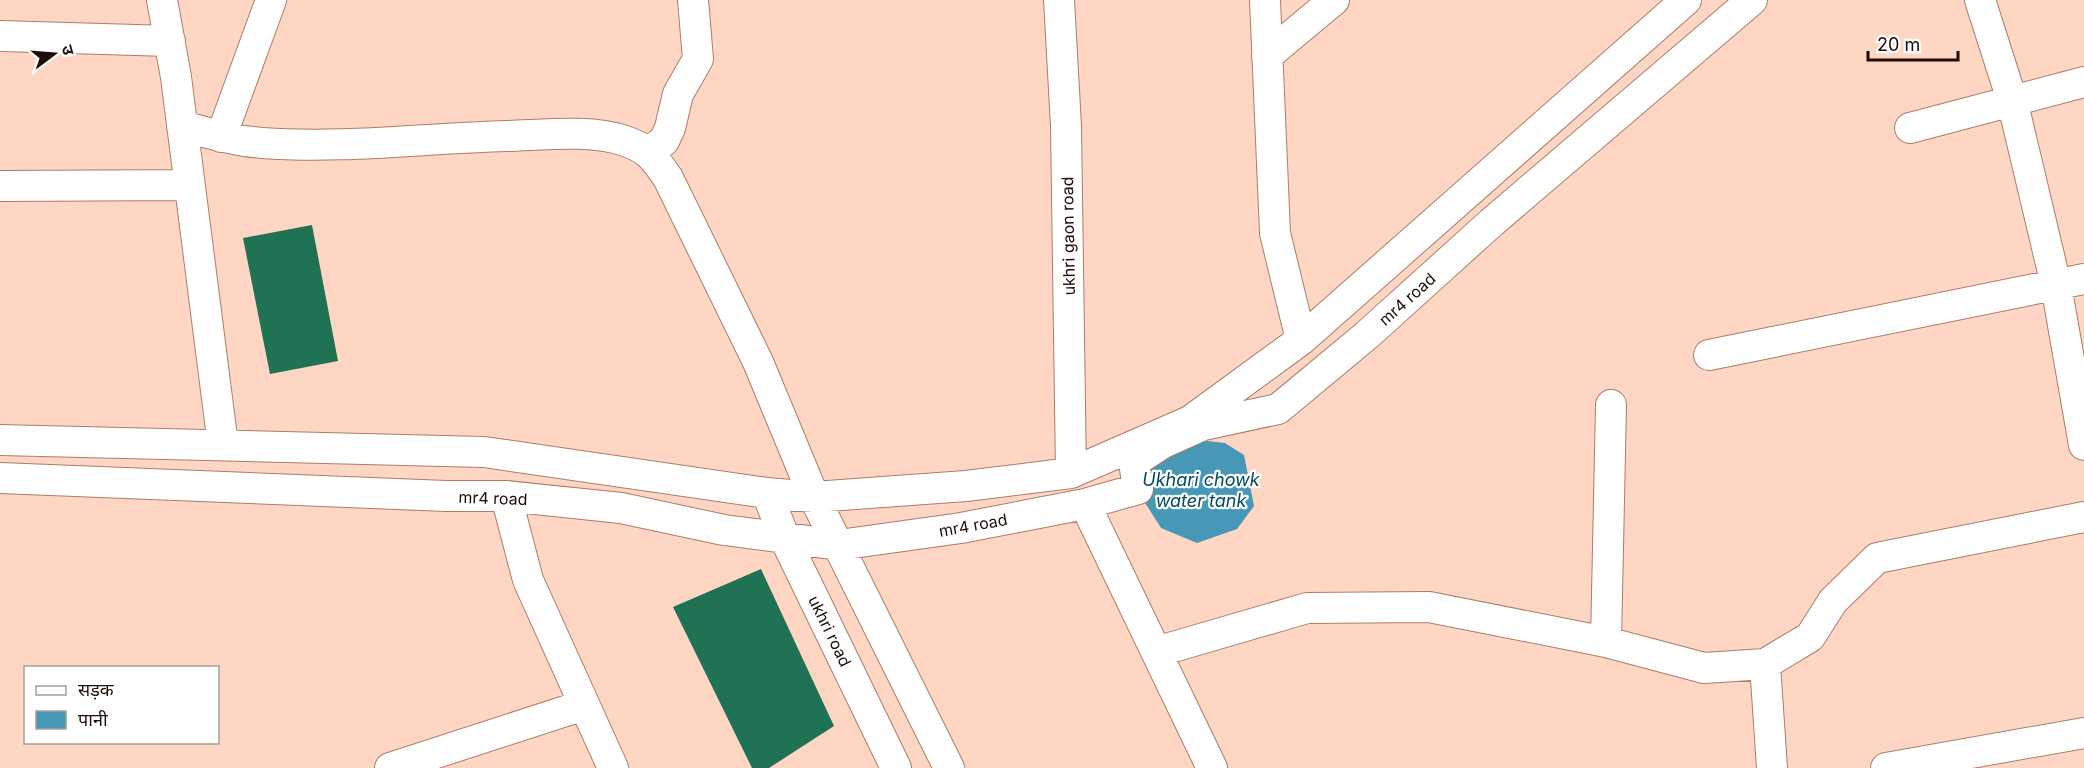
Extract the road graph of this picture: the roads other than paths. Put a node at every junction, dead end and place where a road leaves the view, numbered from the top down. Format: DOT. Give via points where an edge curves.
graph roads {
  1 [pos="162,0"];
  2 [pos="271,0"];
  3 [pos="693,0"];
  4 [pos="1059,0"];
  5 [pos="1265,0"];
  6 [pos="1334,0"];
  7 [pos="1686,0"];
  8 [pos="1752,0"];
  9 [pos="1980,0"];
  10 [pos="0,36"];
  11 [pos="170,41"];
  12 [pos="1268,56"];
  13 [pos="2084,82"];
  14 [pos="2012,100"];
  15 [pos="182,126"];
  16 [pos="1910,128"];
  17 [pos="221,136"];
  18 [pos="649,151"];
  19 [pos="189,184"];
  20 [pos="0,186"];
  21 [pos="2070,282"];
  22 [pos="1301,340"];
  23 [pos="1709,355"];
  24 [pos="1611,405"];
  25 [pos="0,440"];
  26 [pos="223,445"];
  27 [pos="2084,445"];
  28 [pos="1071,473"];
  29 [pos="0,478"];
  30 [pos="767,494"];
  31 [pos="506,496"];
  32 [pos="814,497"];
  33 [pos="1085,504"];
  34 [pos="2084,517"];
  35 [pos="785,539"];
  36 [pos="839,545"];
  37 [pos="1606,642"];
  38 [pos="1156,652"];
  39 [pos="1765,664"];
  40 [pos="584,705"];
  41 [pos="2084,733"];
  42 [pos="390,768"];
  43 [pos="613,768"];
  44 [pos="896,768"];
  45 [pos="949,768"];
  46 [pos="1212,768"];
  47 [pos="1773,768"];
  48 [pos="1886,768"];
  1 -- 11 [label="street"];
  2 -- 17 [label="street"];
  3 -- 18 [label="street" via="698,59 678,94 664,141"];
  4 -- 28 [label="street, ukhri gaon road" via="1066,126"];
  5 -- 12 [label="street"];
  6 -- 12 [label="street"];
  7 -- 22 [label="street"];
  8 -- 33 [label="street, mr4 road" via="1278,409 1203,425 1163,443 1134,462 1138,489"];
  9 -- 14 [label="street"];
  10 -- 11 [label="street"];
  11 -- 15 [label="street"];
  12 -- 22 [label="street" via="1275,233"];
  13 -- 14 [label="street"];
  14 -- 16 [label="street"];
  14 -- 21 [label="street"];
  15 -- 17 [label="street"];
  15 -- 19 [label="street"];
  17 -- 18 [label="street" via="262,143 358,144 573,134 623,140"];
  18 -- 32 [label="street" via="668,178 758,362"];
  19 -- 20 [label="street"];
  19 -- 26 [label="street"];
  21 -- 23 [label="street"];
  21 -- 27 [label="street"];
  22 -- 28 [label="street" via="1190,422"];
  24 -- 37 [label="street"];
  25 -- 26 [label="street"];
  26 -- 30 [label="street" via="484,452"];
  28 -- 32 [label="street" via="966,486"];
  29 -- 31 [label="street, mr4 road"];
  30 -- 32 [label="street"];
  30 -- 35 [label="street, ukhri road"];
  31 -- 35 [label="street, mr4 road" via="621,508"];
  31 -- 40 [label="street" via="528,580"];
  32 -- 36 [label="street"];
  33 -- 36 [label="street, mr4 road" via="962,528"];
  33 -- 38 [label="street"];
  34 -- 39 [label="street" via="1877,558 1833,601 1810,637"];
  35 -- 36 [label="street, mr4 road"];
  35 -- 44 [label="street, ukhri road"];
  36 -- 45 [label="street"];
  37 -- 38 [label="street" via="1429,607 1307,608"];
  37 -- 39 [label="street" via="1704,668"];
  38 -- 46 [label="street"];
  39 -- 47 [label="street"];
  40 -- 42 [label="street"];
  40 -- 43 [label="street"];
  41 -- 48 [label="street"];
}
